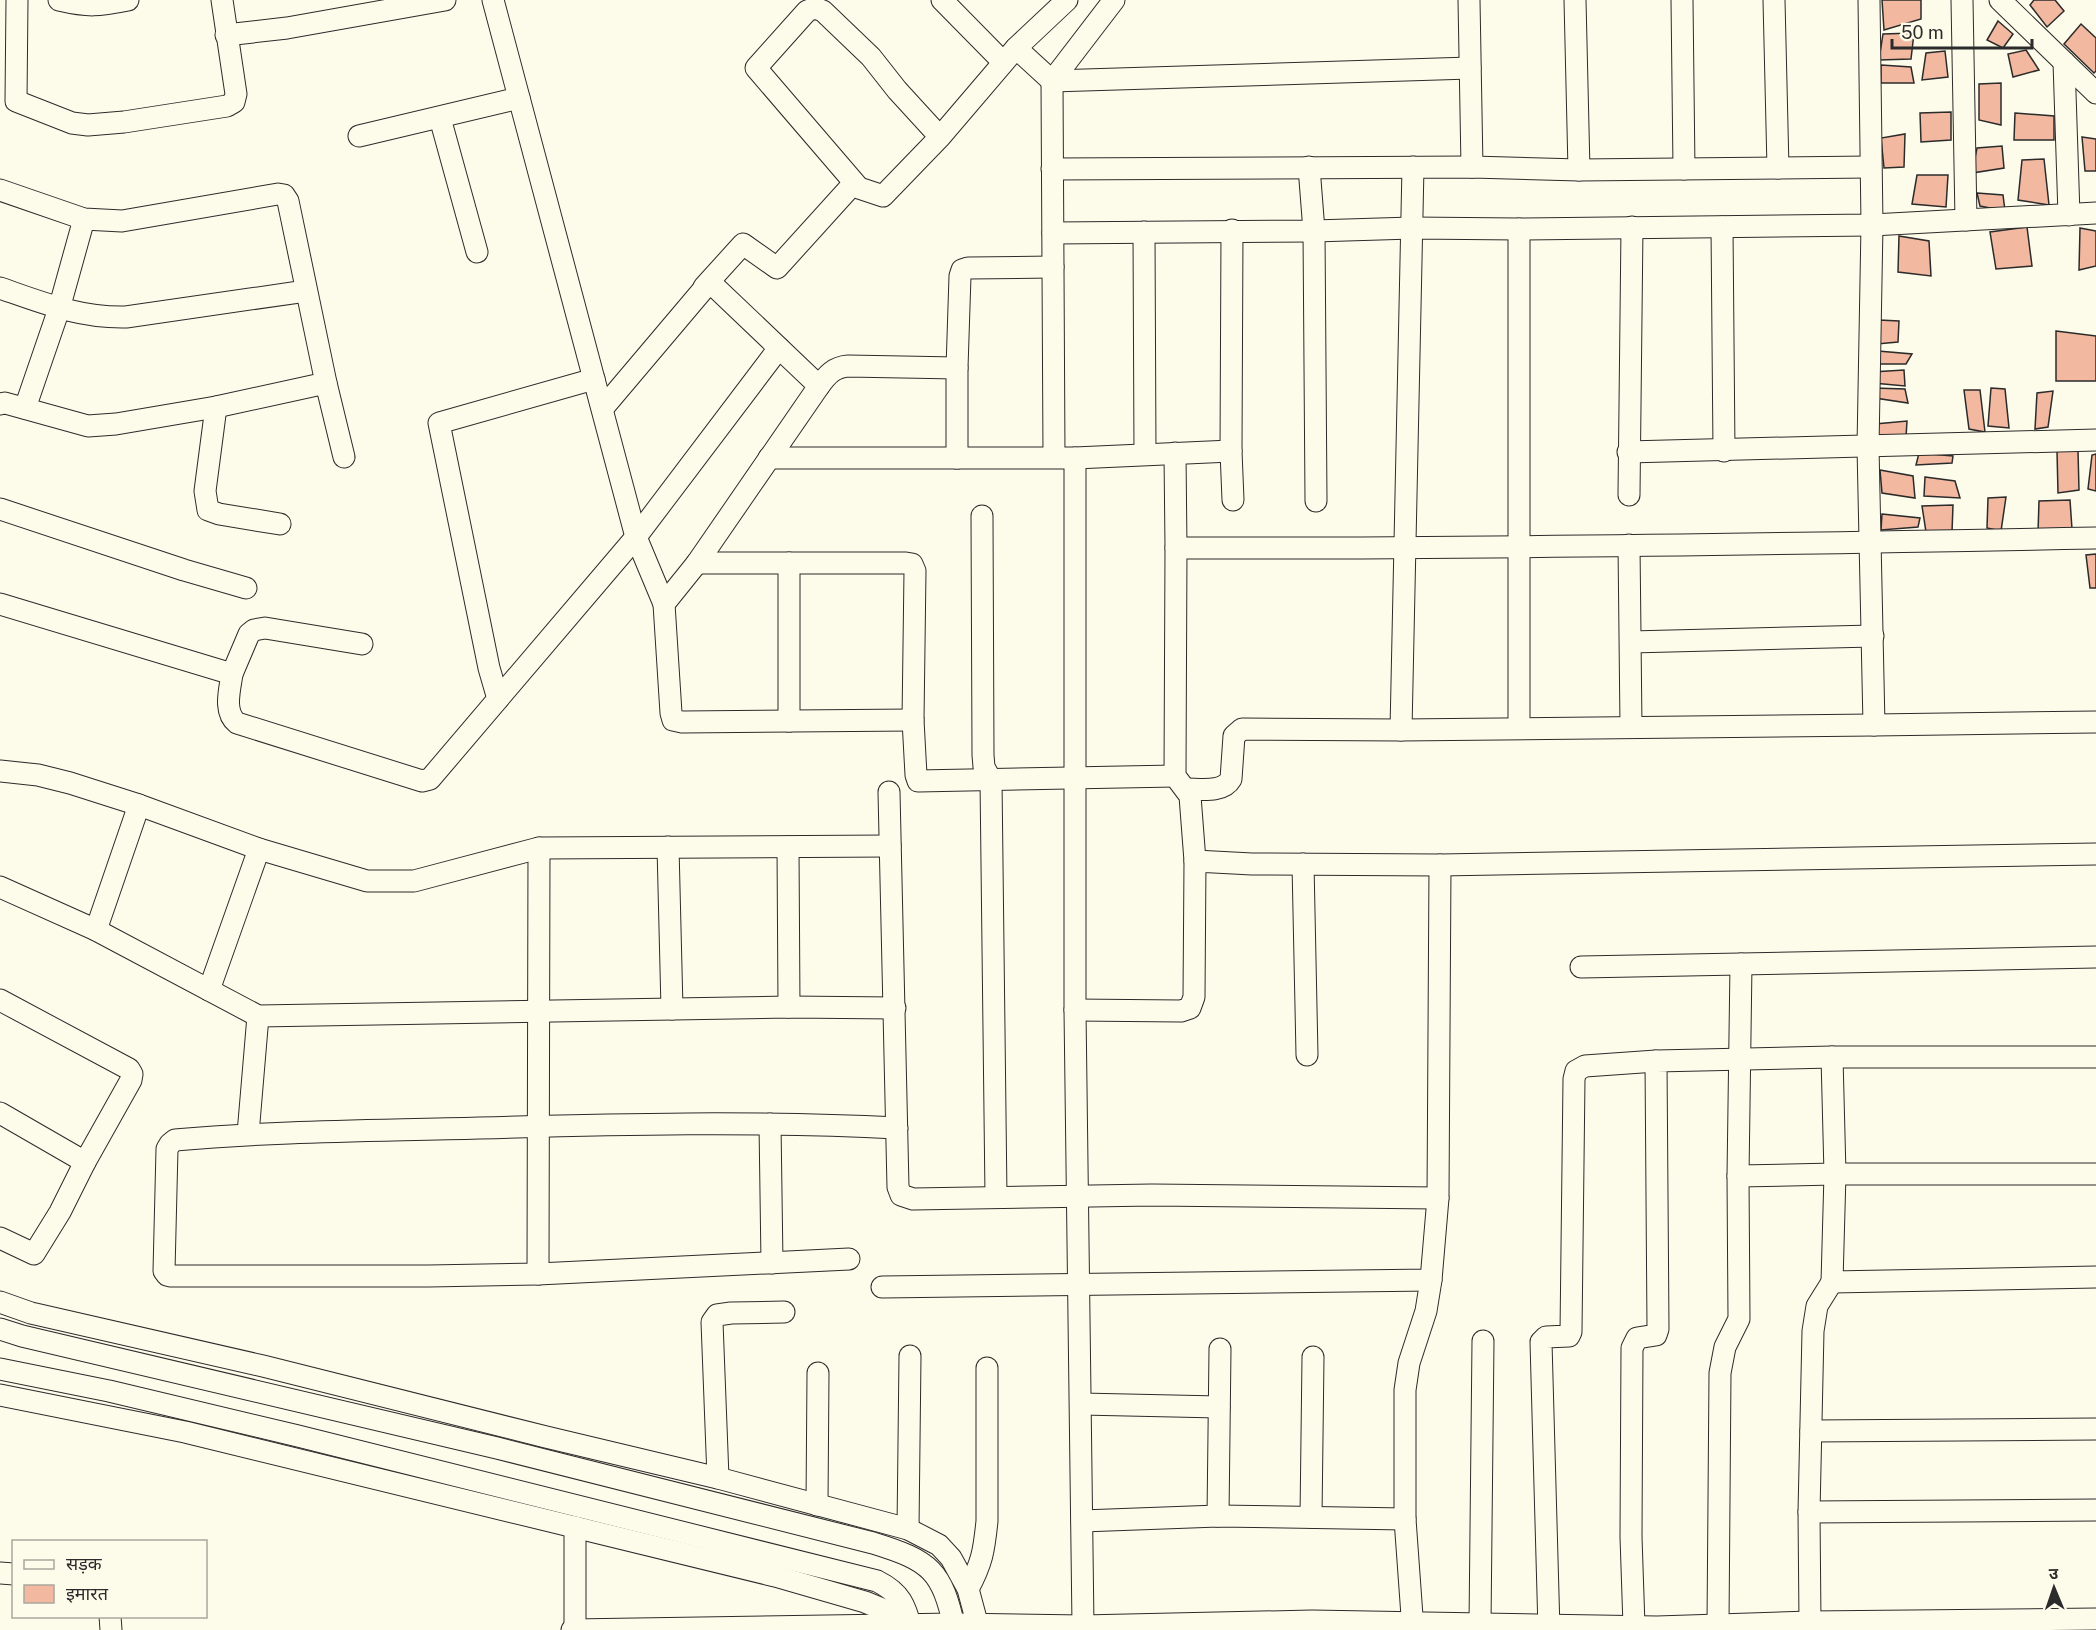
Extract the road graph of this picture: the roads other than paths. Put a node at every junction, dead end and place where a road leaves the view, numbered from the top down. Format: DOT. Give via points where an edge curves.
graph roads {
  1 [pos="17,0"];
  2 [pos="59,0"];
  3 [pos="128,0"];
  4 [pos="222,0"];
  5 [pos="445,0"];
  6 [pos="493,0"];
  7 [pos="942,0"];
  8 [pos="1067,0"];
  9 [pos="1114,0"];
  10 [pos="1469,0"];
  11 [pos="1575,0"];
  12 [pos="1682,0"];
  13 [pos="1774,0"];
  14 [pos="1869,0"];
  15 [pos="1962,0"];
  16 [pos="2000,0"];
  17 [pos="818,4"];
  18 [pos="226,35"];
  19 [pos="1009,55"];
  20 [pos="2064,62"];
  21 [pos="1470,68"];
  22 [pos="1052,81"];
  23 [pos="2096,93"];
  24 [pos="8,98"];
  25 [pos="519,98"];
  26 [pos="440,118"];
  27 [pos="359,136"];
  28 [pos="940,137"];
  29 [pos="1309,167"];
  30 [pos="1413,167"];
  31 [pos="1472,167"];
  32 [pos="1870,167"];
  33 [pos="1778,168"];
  34 [pos="1052,169"];
  35 [pos="1684,169"];
  36 [pos="1579,170"];
  37 [pos="854,183"];
  38 [pos="0,190"];
  39 [pos="2096,213"];
  40 [pos="2069,215"];
  41 [pos="84,219"];
  42 [pos="1966,220"];
  43 [pos="1872,225"];
  44 [pos="1632,227"];
  45 [pos="1722,227"];
  46 [pos="1412,228"];
  47 [pos="1519,229"];
  48 [pos="1232,230"];
  49 [pos="1144,231"];
  50 [pos="1314,231"];
  51 [pos="1053,232"];
  52 [pos="477,252"];
  53 [pos="1053,267"];
  54 [pos="704,287"];
  55 [pos="0,288"];
  56 [pos="306,291"];
  57 [pos="59,309"];
  58 [pos="778,348"];
  59 [pos="957,368"];
  60 [pos="594,379"];
  61 [pos="326,382"];
  62 [pos="819,386"];
  63 [pos="0,404"];
  64 [pos="216,407"];
  65 [pos="25,408"];
  66 [pos="603,408"];
  67 [pos="2096,440"];
  68 [pos="1868,447"];
  69 [pos="1231,451"];
  70 [pos="1724,451"];
  71 [pos="1628,452"];
  72 [pos="1145,453"];
  73 [pos="1175,453"];
  74 [pos="345,457"];
  75 [pos="1064,457"];
  76 [pos="769,458"];
  77 [pos="957,458"];
  78 [pos="1629,495"];
  79 [pos="1233,500"];
  80 [pos="1316,501"];
  81 [pos="0,509"];
  82 [pos="982,516"];
  83 [pos="280,524"];
  84 [pos="636,537"];
  85 [pos="2096,538"];
  86 [pos="1870,542"];
  87 [pos="1519,545"];
  88 [pos="1629,545"];
  89 [pos="1176,548"];
  90 [pos="1405,549"];
  91 [pos="697,563"];
  92 [pos="789,563"];
  93 [pos="246,588"];
  94 [pos="0,604"];
  95 [pos="664,604"];
  96 [pos="1873,636"];
  97 [pos="1631,642"];
  98 [pos="362,644"];
  99 [pos="232,674"];
  100 [pos="498,699"];
  101 [pos="913,720"];
  102 [pos="789,721"];
  103 [pos="2096,722"];
  104 [pos="1874,725"];
  105 [pos="1631,727"];
  106 [pos="1520,728"];
  107 [pos="1401,730"];
  108 [pos="0,771"];
  109 [pos="1075,778"];
  110 [pos="991,780"];
  111 [pos="1181,783"];
  112 [pos="889,792"];
  113 [pos="140,805"];
  114 [pos="890,846"];
  115 [pos="668,847"];
  116 [pos="788,847"];
  117 [pos="539,848"];
  118 [pos="259,849"];
  119 [pos="2096,854"];
  120 [pos="1195,861"];
  121 [pos="1303,864"];
  122 [pos="1440,865"];
  123 [pos="0,887"];
  124 [pos="96,930"];
  125 [pos="2096,957"];
  126 [pos="1741,964"];
  127 [pos="1581,967"];
  128 [pos="209,990"];
  129 [pos="0,1000"];
  130 [pos="789,1007"];
  131 [pos="895,1008"];
  132 [pos="672,1009"];
  133 [pos="1075,1010"];
  134 [pos="539,1012"];
  135 [pos="258,1016"];
  136 [pos="1307,1054"];
  137 [pos="1832,1057"];
  138 [pos="2096,1057"];
  139 [pos="1741,1059"];
  140 [pos="1656,1061"];
  141 [pos="0,1113"];
  142 [pos="770,1124"];
  143 [pos="539,1126"];
  144 [pos="897,1128"];
  145 [pos="248,1134"];
  146 [pos="85,1162"];
  147 [pos="1835,1174"];
  148 [pos="2096,1174"];
  149 [pos="1738,1176"];
  150 [pos="1078,1196"];
  151 [pos="996,1197"];
  152 [pos="1438,1198"];
  153 [pos="0,1238"];
  154 [pos="849,1259"];
  155 [pos="772,1263"];
  156 [pos="538,1274"];
  157 [pos="2096,1277"];
  158 [pos="1431,1280"];
  159 [pos="1832,1282"];
  160 [pos="1080,1285"];
  161 [pos="882,1287"];
  162 [pos="0,1302"];
  163 [pos="784,1312"];
  164 [pos="0,1329"];
  165 [pos="1483,1341"];
  166 [pos="1220,1349"];
  167 [pos="910,1356"];
  168 [pos="1312,1357"];
  169 [pos="987,1368"];
  170 [pos="0,1369"];
  171 [pos="818,1373"];
  172 [pos="0,1395"];
  173 [pos="1081,1404"];
  174 [pos="1219,1407"];
  175 [pos="2096,1430"];
  176 [pos="1811,1431"];
  177 [pos="718,1478"];
  178 [pos="817,1505"];
  179 [pos="2096,1510"];
  180 [pos="1809,1512"];
  181 [pos="1218,1516"];
  182 [pos="1311,1517"];
  183 [pos="1406,1518"];
  184 [pos="1082,1521"];
  185 [pos="575,1527"];
  186 [pos="908,1529"];
  187 [pos="968,1589"];
  188 [pos="2096,1619"];
  189 [pos="1810,1622"];
  190 [pos="1480,1624"];
  191 [pos="1719,1624"];
  192 [pos="1083,1626"];
  193 [pos="1312,1626"];
  194 [pos="1413,1626"];
  195 [pos="1634,1626"];
  196 [pos="954,1627"];
  197 [pos="978,1627"];
  198 [pos="894,1628"];
  199 [pos="1116,1628"];
  200 [pos="1549,1628"];
  201 [pos="1657,1628"];
  202 [pos="671,1629"];
  203 [pos="774,1629"];
  204 [pos="574,1630"];
  1 -- 24 [label="street"];
  2 -- 3 [label="street" via="98,6"];
  4 -- 18 [label="street"];
  5 -- 18 [label="street"];
  6 -- 25 [label="street"];
  7 -- 19 [label="street"];
  8 -- 19 [label="street"];
  9 -- 22 [label="street"];
  10 -- 21 [label="street"];
  11 -- 36 [label="street"];
  12 -- 35 [label="street"];
  13 -- 33 [label="street"];
  14 -- 32 [label="street"];
  15 -- 42 [label="street"];
  16 -- 20 [label="street"];
  17 -- 28 [label="street" via="871,57"];
  17 -- 37 [label="street" via="807,11 756,68"];
  18 -- 24 [label="street" via="236,93 234,102 227,106 88,125 72,123"];
  19 -- 22 [label="street"];
  19 -- 28 [label="street"];
  20 -- 23 [label="street"];
  20 -- 40 [label="street"];
  21 -- 22 [label="street"];
  21 -- 31 [label="street"];
  22 -- 34 [label="street"];
  25 -- 26 [label="street"];
  25 -- 60 [label="street"];
  26 -- 27 [label="street"];
  26 -- 52 [label="street"];
  28 -- 37 [label="street" via="883,196"];
  29 -- 30 [label="street"];
  29 -- 34 [label="street"];
  29 -- 50 [label="street"];
  30 -- 31 [label="street"];
  30 -- 46 [label="street"];
  31 -- 36 [label="street"];
  32 -- 33 [label="street"];
  32 -- 43 [label="street"];
  33 -- 35 [label="street"];
  34 -- 51 [label="street"];
  35 -- 36 [label="street"];
  37 -- 54 [label="street" via="777,268 743,244"];
  38 -- 41 [label="street"];
  39 -- 40 [label="street"];
  40 -- 42 [label="street"];
  41 -- 56 [label="street" via="122,221 284,195"];
  41 -- 57 [label="street"];
  42 -- 43 [label="street"];
  43 -- 45 [label="street"];
  43 -- 68 [label="street"];
  44 -- 45 [label="street"];
  44 -- 47 [label="street"];
  44 -- 71 [label="street"];
  45 -- 70 [label="street"];
  46 -- 47 [label="street"];
  46 -- 50 [label="street"];
  46 -- 90 [label="street"];
  47 -- 87 [label="street"];
  48 -- 49 [label="street"];
  48 -- 50 [label="street"];
  48 -- 69 [label="street"];
  49 -- 51 [label="street"];
  49 -- 72 [label="street"];
  50 -- 80 [label="street"];
  51 -- 53 [label="street"];
  53 -- 59 [label="street" via="962,270"];
  53 -- 75 [label="street"];
  54 -- 58 [label="street" via="714,286"];
  54 -- 66 [label="street"];
  55 -- 57 [label="street"];
  56 -- 57 [label="street" via="126,317 101,318"];
  56 -- 61 [label="street"];
  57 -- 65 [label="street"];
  58 -- 62 [label="street"];
  58 -- 84 [label="street"];
  59 -- 62 [label="street" via="839,366"];
  59 -- 77 [label="street"];
  60 -- 66 [label="street"];
  60 -- 100 [label="street" via="439,423"];
  61 -- 64 [label="street"];
  61 -- 74 [label="street"];
  62 -- 76 [label="street"];
  63 -- 65 [label="street"];
  64 -- 65 [label="street" via="88,426"];
  64 -- 83 [label="street" via="205,491 208,510"];
  66 -- 84 [label="street"];
  67 -- 68 [label="street"];
  68 -- 70 [label="street"];
  68 -- 86 [label="street"];
  69 -- 73 [label="street"];
  69 -- 79 [label="street"];
  70 -- 71 [label="street"];
  71 -- 78 [label="street"];
  72 -- 73 [label="street"];
  72 -- 75 [label="street"];
  73 -- 89 [label="street"];
  75 -- 77 [label="street"];
  75 -- 109 [label="street"];
  76 -- 77 [label="street"];
  76 -- 91 [label="street"];
  81 -- 93 [label="street"];
  82 -- 110 [label="street" via="983,755"];
  84 -- 95 [label="street"];
  84 -- 100 [label="street"];
  85 -- 86 [label="street"];
  86 -- 88 [label="street"];
  86 -- 96 [label="street"];
  87 -- 88 [label="street"];
  87 -- 90 [label="street"];
  87 -- 106 [label="street"];
  88 -- 97 [label="street"];
  89 -- 90 [label="street"];
  89 -- 111 [label="street"];
  90 -- 107 [label="street"];
  91 -- 92 [label="street"];
  91 -- 95 [label="street"];
  92 -- 101 [label="street" via="912,564"];
  92 -- 102 [label="street"];
  94 -- 99 [label="street"];
  95 -- 102 [label="street" via="673,720"];
  96 -- 97 [label="street"];
  96 -- 104 [label="street"];
  97 -- 105 [label="street"];
  98 -- 99 [label="street" via="265,628 254,630"];
  99 -- 100 [label="street" via="229,712 237,723 422,781 437,773"];
  101 -- 102 [label="street"];
  101 -- 110 [label="street" via="918,781"];
  103 -- 104 [label="street"];
  104 -- 105 [label="street"];
  105 -- 106 [label="street"];
  106 -- 107 [label="street"];
  107 -- 111 [label="street" via="1242,729 1234,736 1228,785 1218,789"];
  108 -- 113 [label="street" via="70,783"];
  109 -- 110 [label="street"];
  109 -- 111 [label="street"];
  109 -- 133 [label="street"];
  110 -- 151 [label="street"];
  111 -- 120 [label="street" via="1190,796"];
  112 -- 114 [label="street"];
  113 -- 118 [label="street"];
  113 -- 124 [label="street"];
  114 -- 116 [label="street"];
  114 -- 131 [label="street"];
  115 -- 116 [label="street"];
  115 -- 117 [label="street"];
  115 -- 132 [label="street"];
  116 -- 130 [label="street"];
  117 -- 118 [label="street" via="436,877 397,882 367,881"];
  117 -- 134 [label="street"];
  118 -- 128 [label="street"];
  119 -- 122 [label="street"];
  120 -- 121 [label="street"];
  120 -- 133 [label="street" via="1194,997 1190,1008"];
  121 -- 122 [label="street"];
  121 -- 136 [label="street"];
  122 -- 152 [label="street"];
  123 -- 124 [label="street"];
  124 -- 128 [label="street"];
  125 -- 126 [label="street"];
  126 -- 127 [label="street"];
  126 -- 139 [label="street"];
  128 -- 135 [label="street"];
  129 -- 146 [label="street" via="132,1074"];
  130 -- 131 [label="street"];
  130 -- 132 [label="street"];
  131 -- 144 [label="street"];
  132 -- 134 [label="street"];
  133 -- 150 [label="street"];
  134 -- 135 [label="street"];
  134 -- 143 [label="street"];
  135 -- 145 [label="street"];
  137 -- 138 [label="street"];
  137 -- 139 [label="street"];
  137 -- 147 [label="street"];
  139 -- 140 [label="street"];
  139 -- 149 [label="street"];
  140 -- 195 [label="street" via="1658,1329 1656,1335 1637,1338 1632,1348"];
  140 -- 200 [label="street" via="1585,1066 1576,1071 1574,1079 1571,1332 1566,1337 1546,1337 1541,1342"];
  141 -- 146 [label="street"];
  142 -- 143 [label="street"];
  142 -- 144 [label="street"];
  142 -- 155 [label="street"];
  143 -- 145 [label="street"];
  143 -- 156 [label="street"];
  144 -- 151 [label="street" via="901,1195 913,1199"];
  145 -- 156 [label="street" via="175,1140 167,1149 167,1275"];
  146 -- 153 [label="street" via="34,1254"];
  147 -- 148 [label="street"];
  147 -- 149 [label="street"];
  147 -- 159 [label="street"];
  149 -- 191 [label="street" via="1739,1319 1725,1347 1720,1373"];
  150 -- 151 [label="street"];
  150 -- 152 [label="street"];
  150 -- 160 [label="street"];
  152 -- 158 [label="street"];
  154 -- 155 [label="street"];
  155 -- 156 [label="street"];
  157 -- 159 [label="street"];
  158 -- 160 [label="street"];
  158 -- 183 [label="street" via="1405,1390"];
  159 -- 176 [label="street" via="1817,1306 1813,1331"];
  160 -- 161 [label="street"];
  160 -- 173 [label="street"];
  162 -- 177 [label="street" via="31,1313"];
  163 -- 177 [label="street" via="731,1313 717,1316 712,1322"];
  164 -- 196 [label="street" via="497,1448 902,1552 922,1561 937,1577"];
  165 -- 190 [label="street"];
  166 -- 174 [label="street"];
  167 -- 186 [label="street"];
  168 -- 182 [label="street"];
  169 -- 187 [label="street" via="985,1546"];
  170 -- 198 [label="street" via="298,1436 877,1581 893,1589 900,1599"];
  171 -- 178 [label="street"];
  172 -- 185 [label="street" via="185,1432"];
  173 -- 174 [label="street"];
  173 -- 184 [label="street"];
  174 -- 181 [label="street"];
  175 -- 176 [label="street"];
  176 -- 180 [label="street"];
  177 -- 178 [label="street"];
  178 -- 186 [label="street"];
  179 -- 180 [label="street"];
  180 -- 189 [label="street"];
  181 -- 182 [label="street"];
  181 -- 184 [label="street"];
  182 -- 183 [label="street"];
  183 -- 194 [label="street"];
  184 -- 192 [label="street"];
  185 -- 198 [label="street" via="865,1602 882,1609"];
  185 -- 204 [label="street"];
  186 -- 187 [label="street" via="939,1545"];
  187 -- 197 [label="street"];
  188 -- 189 [label="street"];
  189 -- 191 [label="street"];
  190 -- 194 [label="street"];
  190 -- 200 [label="street"];
  191 -- 201 [label="street"];
  192 -- 197 [label="street"];
  192 -- 199 [label="street"];
  193 -- 194 [label="street"];
  193 -- 199 [label="street"];
  195 -- 200 [label="street"];
  195 -- 201 [label="street"];
  196 -- 197 [label="street"];
  196 -- 198 [label="street"];
  198 -- 203 [label="street"];
  202 -- 203 [label="street"];
  202 -- 204 [label="street"];
}
